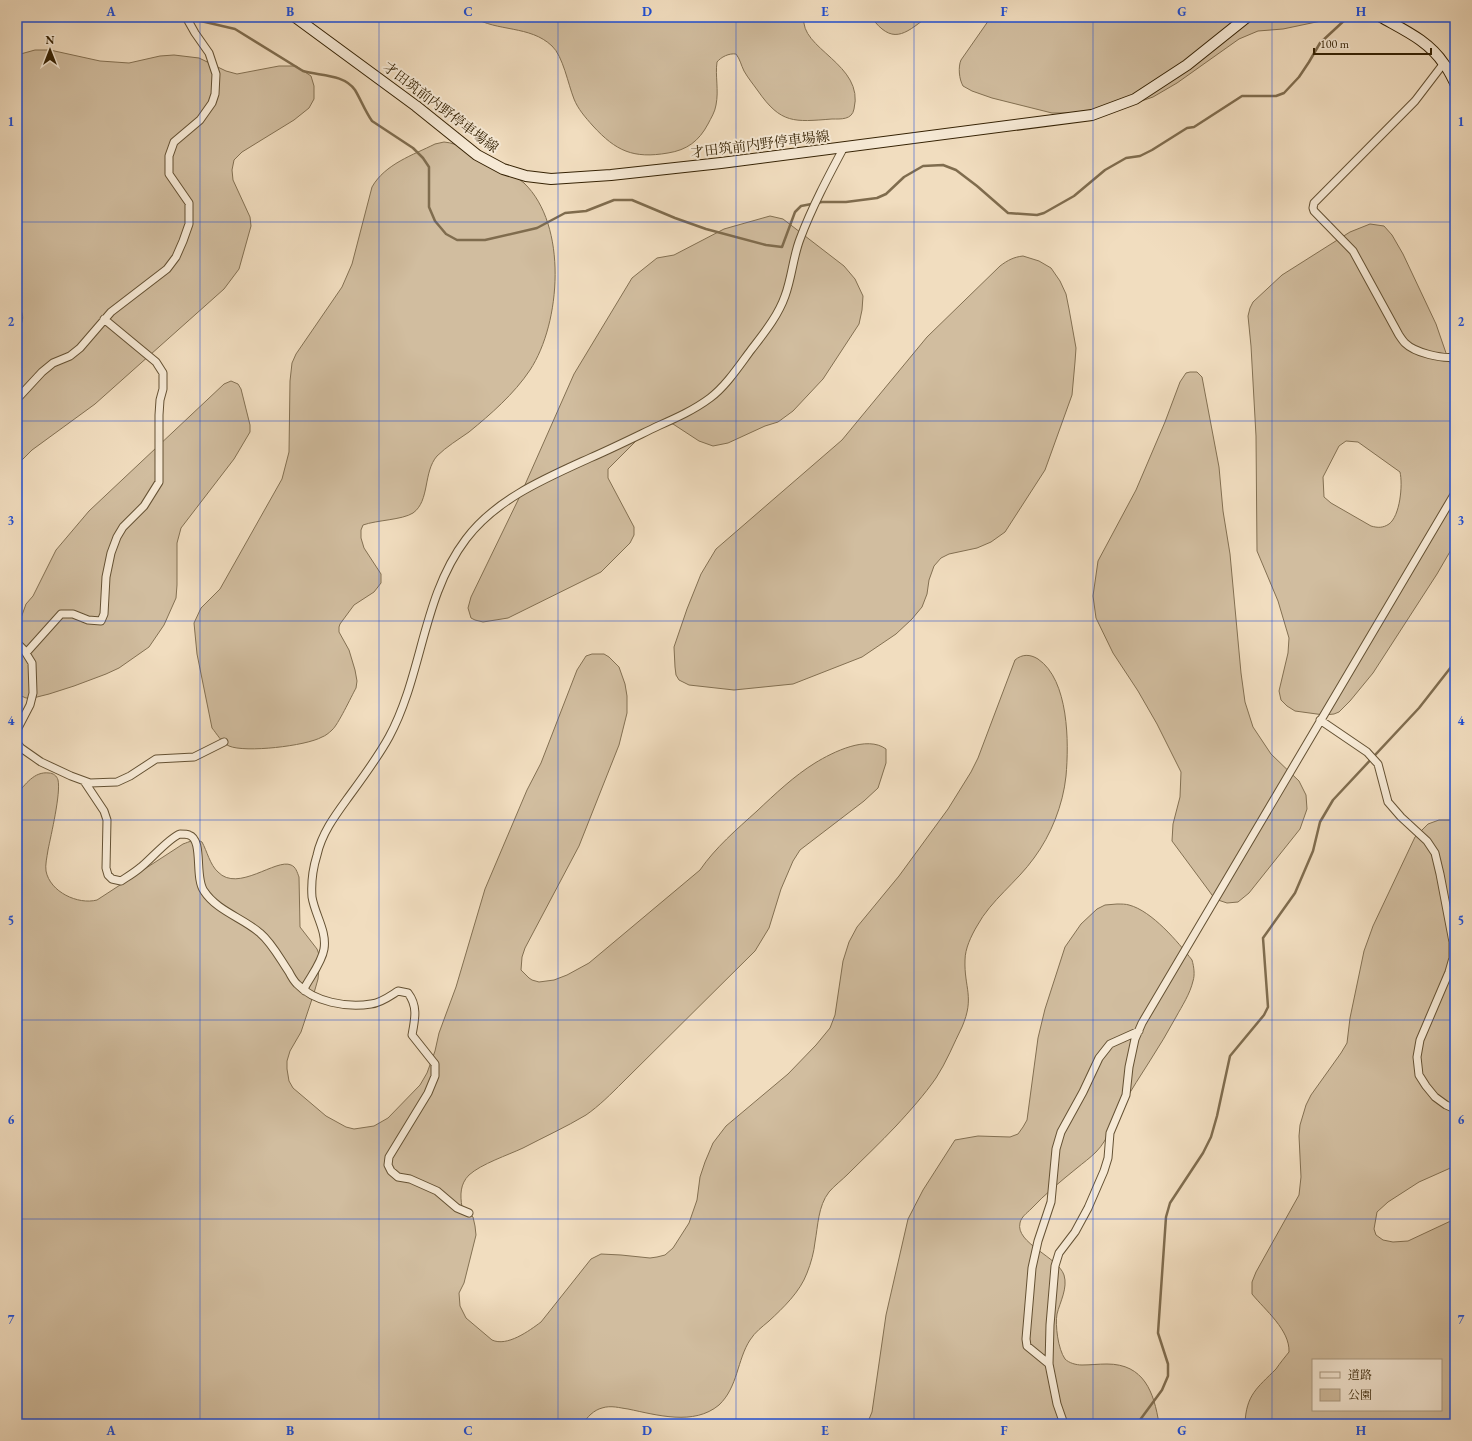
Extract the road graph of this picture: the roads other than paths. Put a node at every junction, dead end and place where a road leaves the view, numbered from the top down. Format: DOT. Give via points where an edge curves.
graph roads {
  1 [pos="186,17"];
  2 [pos="296,17"];
  3 [pos="1247,17"];
  4 [pos="1381,17"];
  5 [pos="1444,63"];
  6 [pos="1455,83"];
  7 [pos="844,148"];
  8 [pos="104,319"];
  9 [pos="1455,357"];
  10 [pos="17,399"];
  11 [pos="1455,493"];
  12 [pos="17,644"];
  13 [pos="26,653"];
  14 [pos="1320,720"];
  15 [pos="17,730"];
  16 [pos="224,742"];
  17 [pos="17,743"];
  18 [pos="84,781"];
  19 [pos="305,991"];
  20 [pos="1139,1031"];
  21 [pos="1455,1108"];
  22 [pos="469,1213"];
  23 [pos="1049,1364"];
  24 [pos="1064,1424"];
  1 -- 8 [label="street" via="209,53 216,74 212,103 200,120 174,142 169,156 169,174 189,203 189,224 176,257 167,269"];
  2 -- 7 [label="main road, 才田筑前内野停車場線" via="478,155 503,169 526,176 551,179 611,175"];
  3 -- 7 [label="main road, 才田筑前内野停車場線" via="1187,65 1136,100 1092,115"];
  4 -- 5 [label="main road" via="1431,47"];
  5 -- 6 [label="main road"];
  5 -- 9 [label="street" via="1415,101 1314,203 1313,208 1353,251 1406,344 1436,357"];
  7 -- 19 [label="street" via="796,248 792,274 781,307 736,370 711,397 692,410 543,479 498,507 465,539 432,606 402,711 388,739 332,821 320,844 312,880 312,898 323,933 324,948"];
  8 -- 10 [label="street" via="80,348 70,356 53,363"];
  8 -- 13 [label="street" via="156,362 162,373 159,482 144,506 123,527 117,537 106,577 104,614 101,620 61,614"];
  11 -- 14 [label="street"];
  12 -- 13 [label="street"];
  13 -- 15 [label="street" via="32,663 33,693 30,705"];
  14 -- 20 [label="street"];
  14 -- 21 [label="street" via="1367,752 1378,764 1388,802 1427,841 1435,853 1454,958 1420,1040 1417,1057 1420,1075 1426,1086 1435,1097"];
  16 -- 18 [label="street" via="194,757 156,759 117,782"];
  17 -- 18 [label="street" via="41,762"];
  18 -- 19 [label="street" via="107,820 106,868 112,879 121,881 180,834 190,835 198,847 199,882 204,891 212,901 260,933 273,947 296,984"];
  19 -- 22 [label="street" via="311,996 351,1005 372,1004 398,991 408,993 414,1000 412,1035 435,1064 435,1076 428,1093 389,1157 388,1165 398,1177 410,1179 437,1191 458,1208"];
  20 -- 23 [label="street" via="1129,1067 1126,1095 1110,1133 1104,1171 1088,1208 1075,1232 1059,1253 1055,1266"];
  20 -- 23 [label="street" via="1110,1044 1099,1058 1061,1132 1056,1149 1051,1202 1032,1268 1026,1339 1027,1346"];
  23 -- 24 [label="street"];
}
